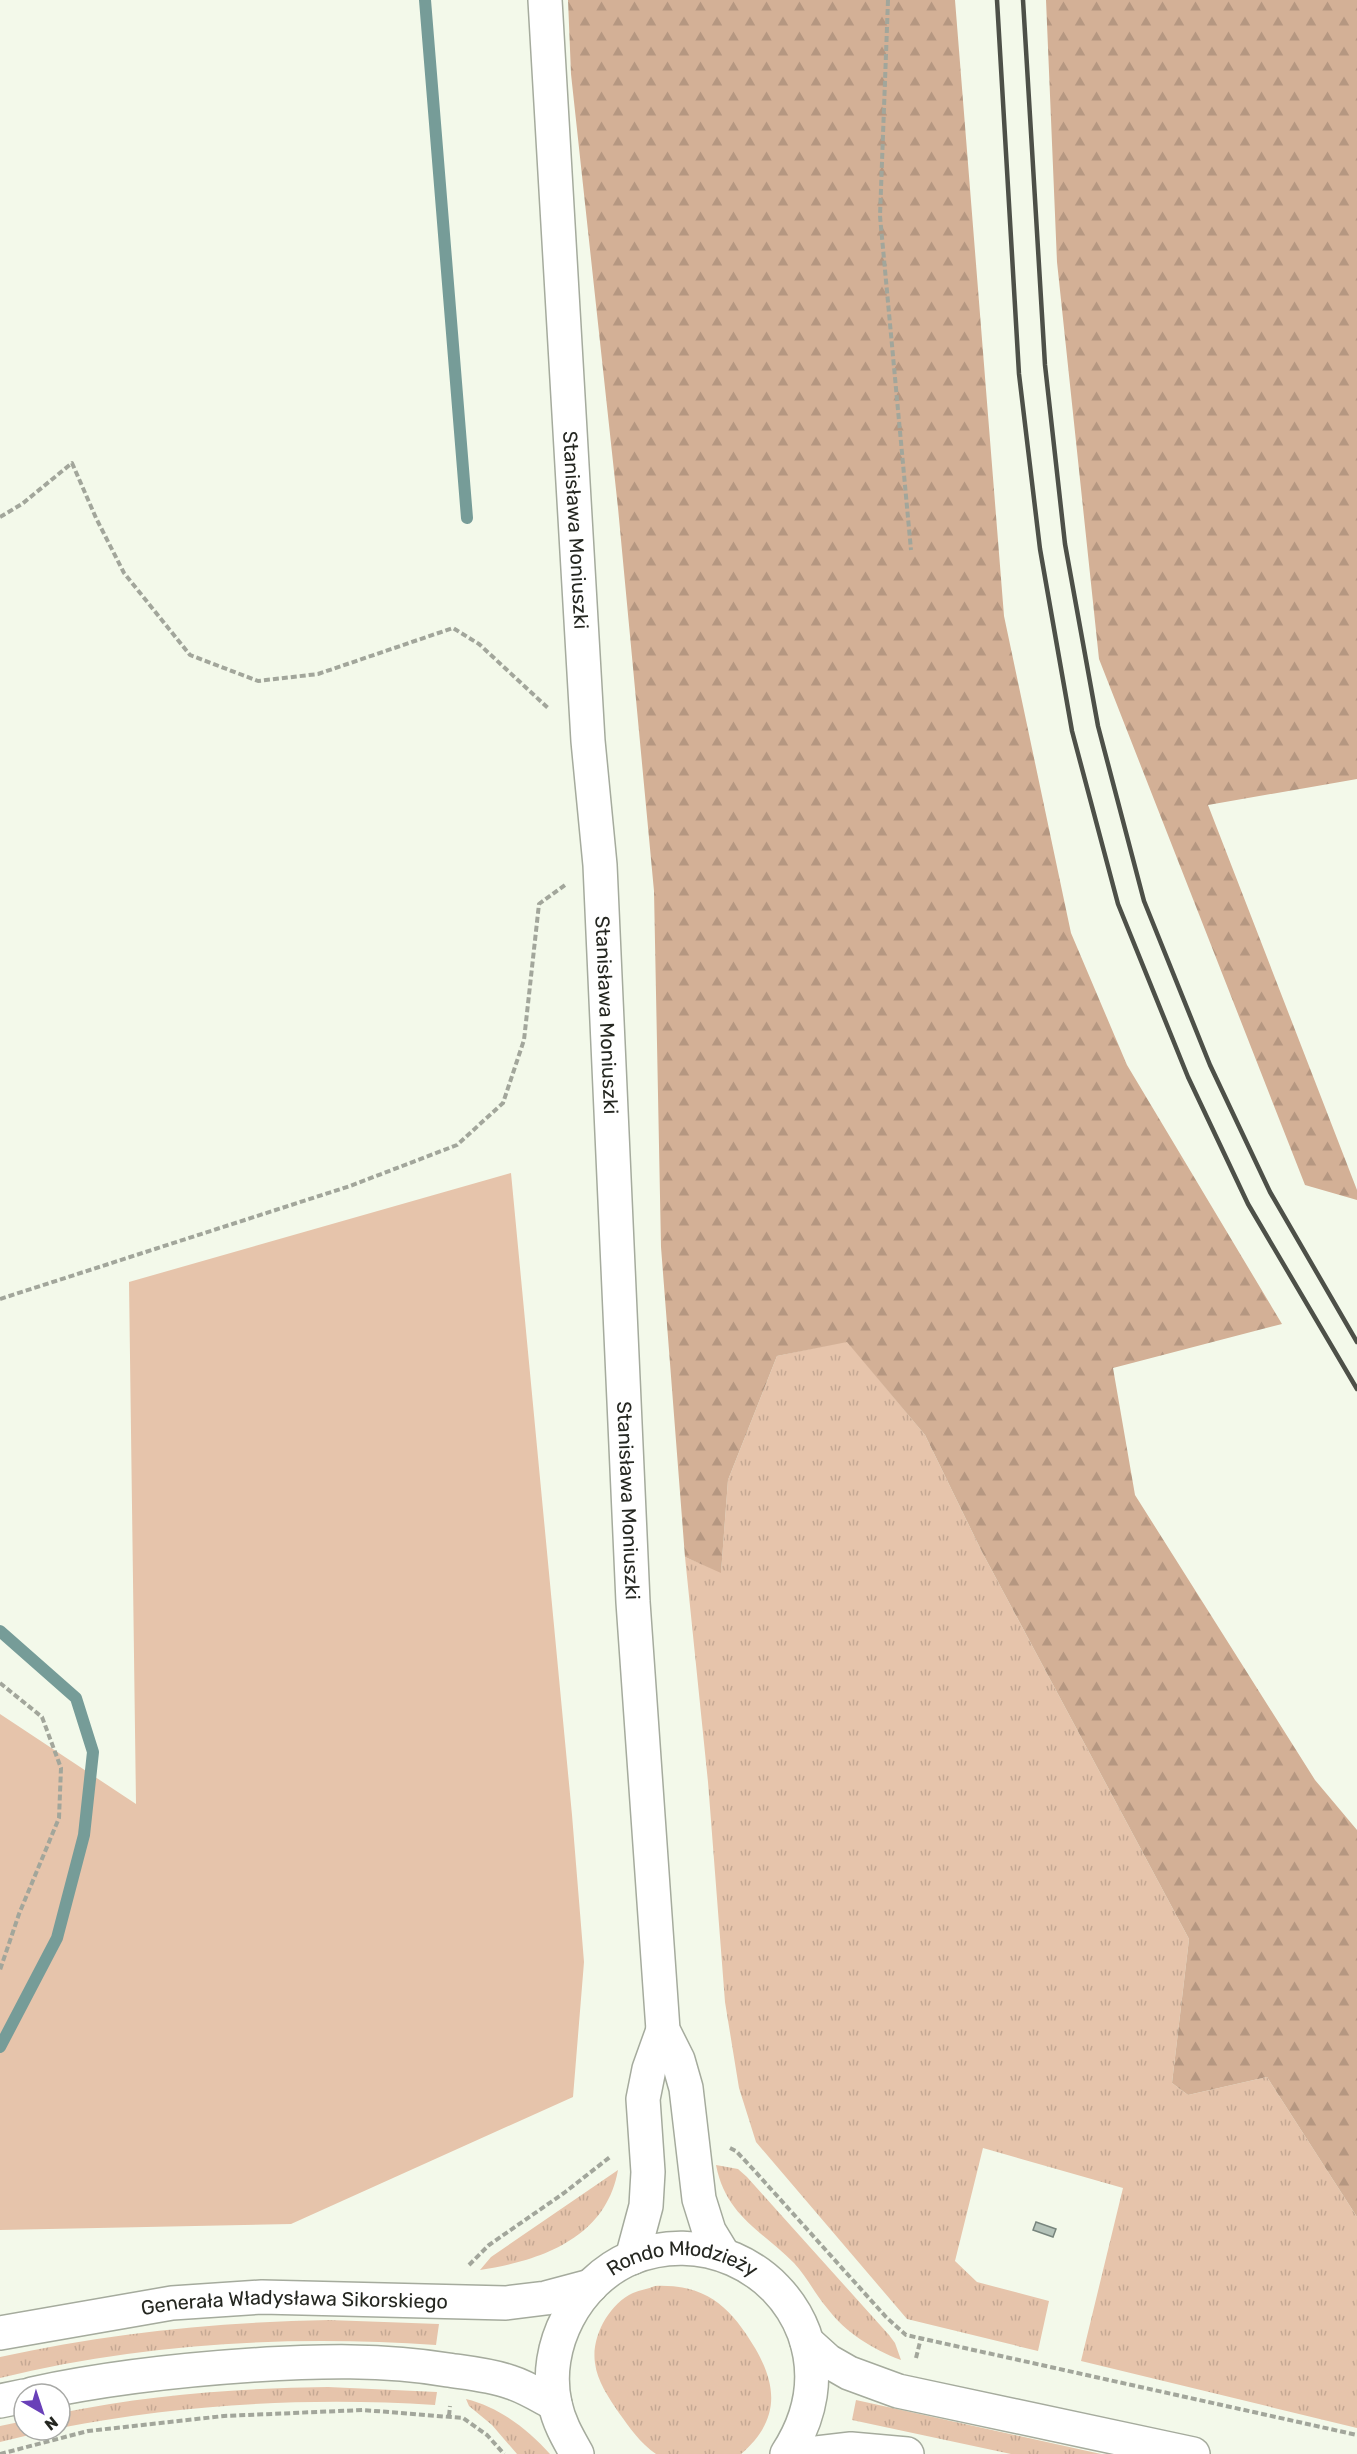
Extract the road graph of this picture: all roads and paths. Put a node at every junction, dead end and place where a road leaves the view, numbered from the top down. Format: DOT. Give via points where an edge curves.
graph roads {
  1 [pos="545,0"];
  2 [pos="888,0"];
  3 [pos="0,517"];
  4 [pos="911,550"];
  5 [pos="588,741"];
  6 [pos="600,865"];
  7 [pos="0,1299"];
  8 [pos="0,1683"];
  9 [pos="0,1970"];
  10 [pos="663,2030"];
  11 [pos="693,2148"];
  12 [pos="647,2152"];
  13 [pos="723,2254"];
  14 [pos="632,2258"];
  15 [pos="591,2286"];
  16 [pos="462,2303"];
  17 [pos="0,2333"];
  18 [pos="807,2342"];
  19 [pos="454,2371"];
  20 [pos="72,2385"];
  21 [pos="555,2404"];
  22 [pos="449,2416"];
  23 [pos="1357,2435"];
  24 [pos="0,2454"];
  25 [pos="504,2454"];
  26 [pos="577,2454"];
  27 [pos="787,2454"];
  28 [pos="808,2454"];
  29 [pos="907,2454"];
  30 [pos="1193,2454"];
  1 -- 5 [label="street, Stanisława Moniuszki"];
  2 -- 4 [label="path" via="880,216"];
  3 -- 5 [label="path" via="72,464 124,573 190,655 258,681 318,674 453,628 479,644"];
  5 -- 6 [label="street, Stanisława Moniuszki"];
  6 -- 7 [label="path" via="539,904 524,1040 503,1102 457,1146 350,1186"];
  6 -- 10 [label="street, Stanisława Moniuszki" via="633,1602"];
  8 -- 9 [label="path" via="42,1717 61,1767 58,1818"];
  10 -- 11 [label="street, Stanisława Moniuszki" via="686,2088"];
  10 -- 12 [label="street, Stanisława Moniuszki" via="643,2099"];
  11 -- 13 [label="street, Stanisława Moniuszki" via="699,2199 709,2231"];
  11 -- 23 [label="path" via="724,2145 736,2151 886,2318 906,2335"];
  12 -- 14 [label="street, Stanisława Moniuszki" via="646,2206"];
  12 -- 16 [label="path" via="608,2157 489,2245 468,2266"];
  13 -- 14 [label="street, Rondo Młodzieży" via="692,2248"];
  13 -- 18 [label="street, Rondo Młodzieży" via="767,2279 799,2320"];
  14 -- 15 [label="street, Rondo Młodzieży"];
  15 -- 16 [label="street, Generała Władysława Sikorskiego" via="516,2302"];
  15 -- 21 [label="street, Rondo Młodzieży" via="562,2329 553,2370"];
  16 -- 17 [label="street, Generała Władysława Sikorskiego" via="262,2297 172,2304"];
  18 -- 27 [label="street, Rondo Młodzieży" via="811,2394 806,2417"];
  18 -- 30 [label="street" via="849,2373 898,2391"];
  19 -- 20 [label="street" via="412,2364 284,2363 155,2373"];
  19 -- 21 [label="street" via="509,2382"];
  19 -- 22 [label="path"];
  21 -- 26 [label="street, Rondo Młodzieży"];
  22 -- 24 [label="path" via="363,2410 224,2416 88,2431"];
  22 -- 25 [label="path" via="473,2424"];
  28 -- 29 [label="street" via="851,2449"];
}
